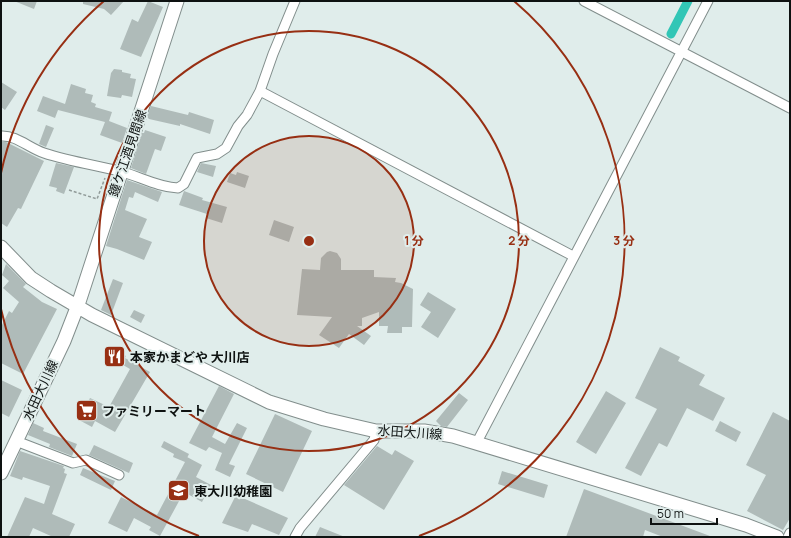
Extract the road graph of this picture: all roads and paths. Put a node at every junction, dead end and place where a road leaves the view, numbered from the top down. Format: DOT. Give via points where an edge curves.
graph roads {
  1 [pos="177,1"];
  2 [pos="295,1"];
  3 [pos="584,1"];
  4 [pos="708,1"];
  5 [pos="681,51"];
  6 [pos="260,91"];
  7 [pos="790,108"];
  8 [pos="1,136"];
  9 [pos="114,170"];
  10 [pos="69,190"];
  11 [pos="1,247"];
  12 [pos="573,256"];
  13 [pos="78,305"];
  14 [pos="376,431"];
  15 [pos="16,441"];
  16 [pos="477,442"];
  17 [pos="1,473"];
  18 [pos="120,475"];
  19 [pos="790,533"];
  20 [pos="295,537"];
  21 [pos="777,537"];
  22 [pos="788,537"];
  1 -- 9 [label="main road, 鐘ケ江酒見間線" via="166,38"];
  2 -- 6 [label="street"];
  3 -- 5 [label="street"];
  4 -- 5 [label="street"];
  5 -- 7 [label="street"];
  5 -- 12 [label="street"];
  6 -- 9 [label="street" via="226,148 217,154 197,158 184,184 178,188 145,181"];
  6 -- 12 [label="street"];
  8 -- 9 [label="street" via="14,138 61,159"];
  9 -- 10 [label="path" via="97,199"];
  9 -- 13 [label="main road, 鐘ケ江酒見間線" via="98,240"];
  11 -- 13 [label="main road, 水田大川線" via="31,278"];
  12 -- 16 [label="street"];
  13 -- 14 [label="main road, 水田大川線" via="99,318 269,402 324,419"];
  13 -- 15 [label="main road, 水田大川線"];
  14 -- 16 [label="main road, 水田大川線" via="424,431"];
  14 -- 20 [label="street" via="374,440"];
  15 -- 17 [label="main road, 水田大川線"];
  15 -- 18 [label="street" via="73,463 86,460"];
  16 -- 21 [label="main road, 水田大川線" via="746,525"];
  19 -- 22 [label="street"];
}
